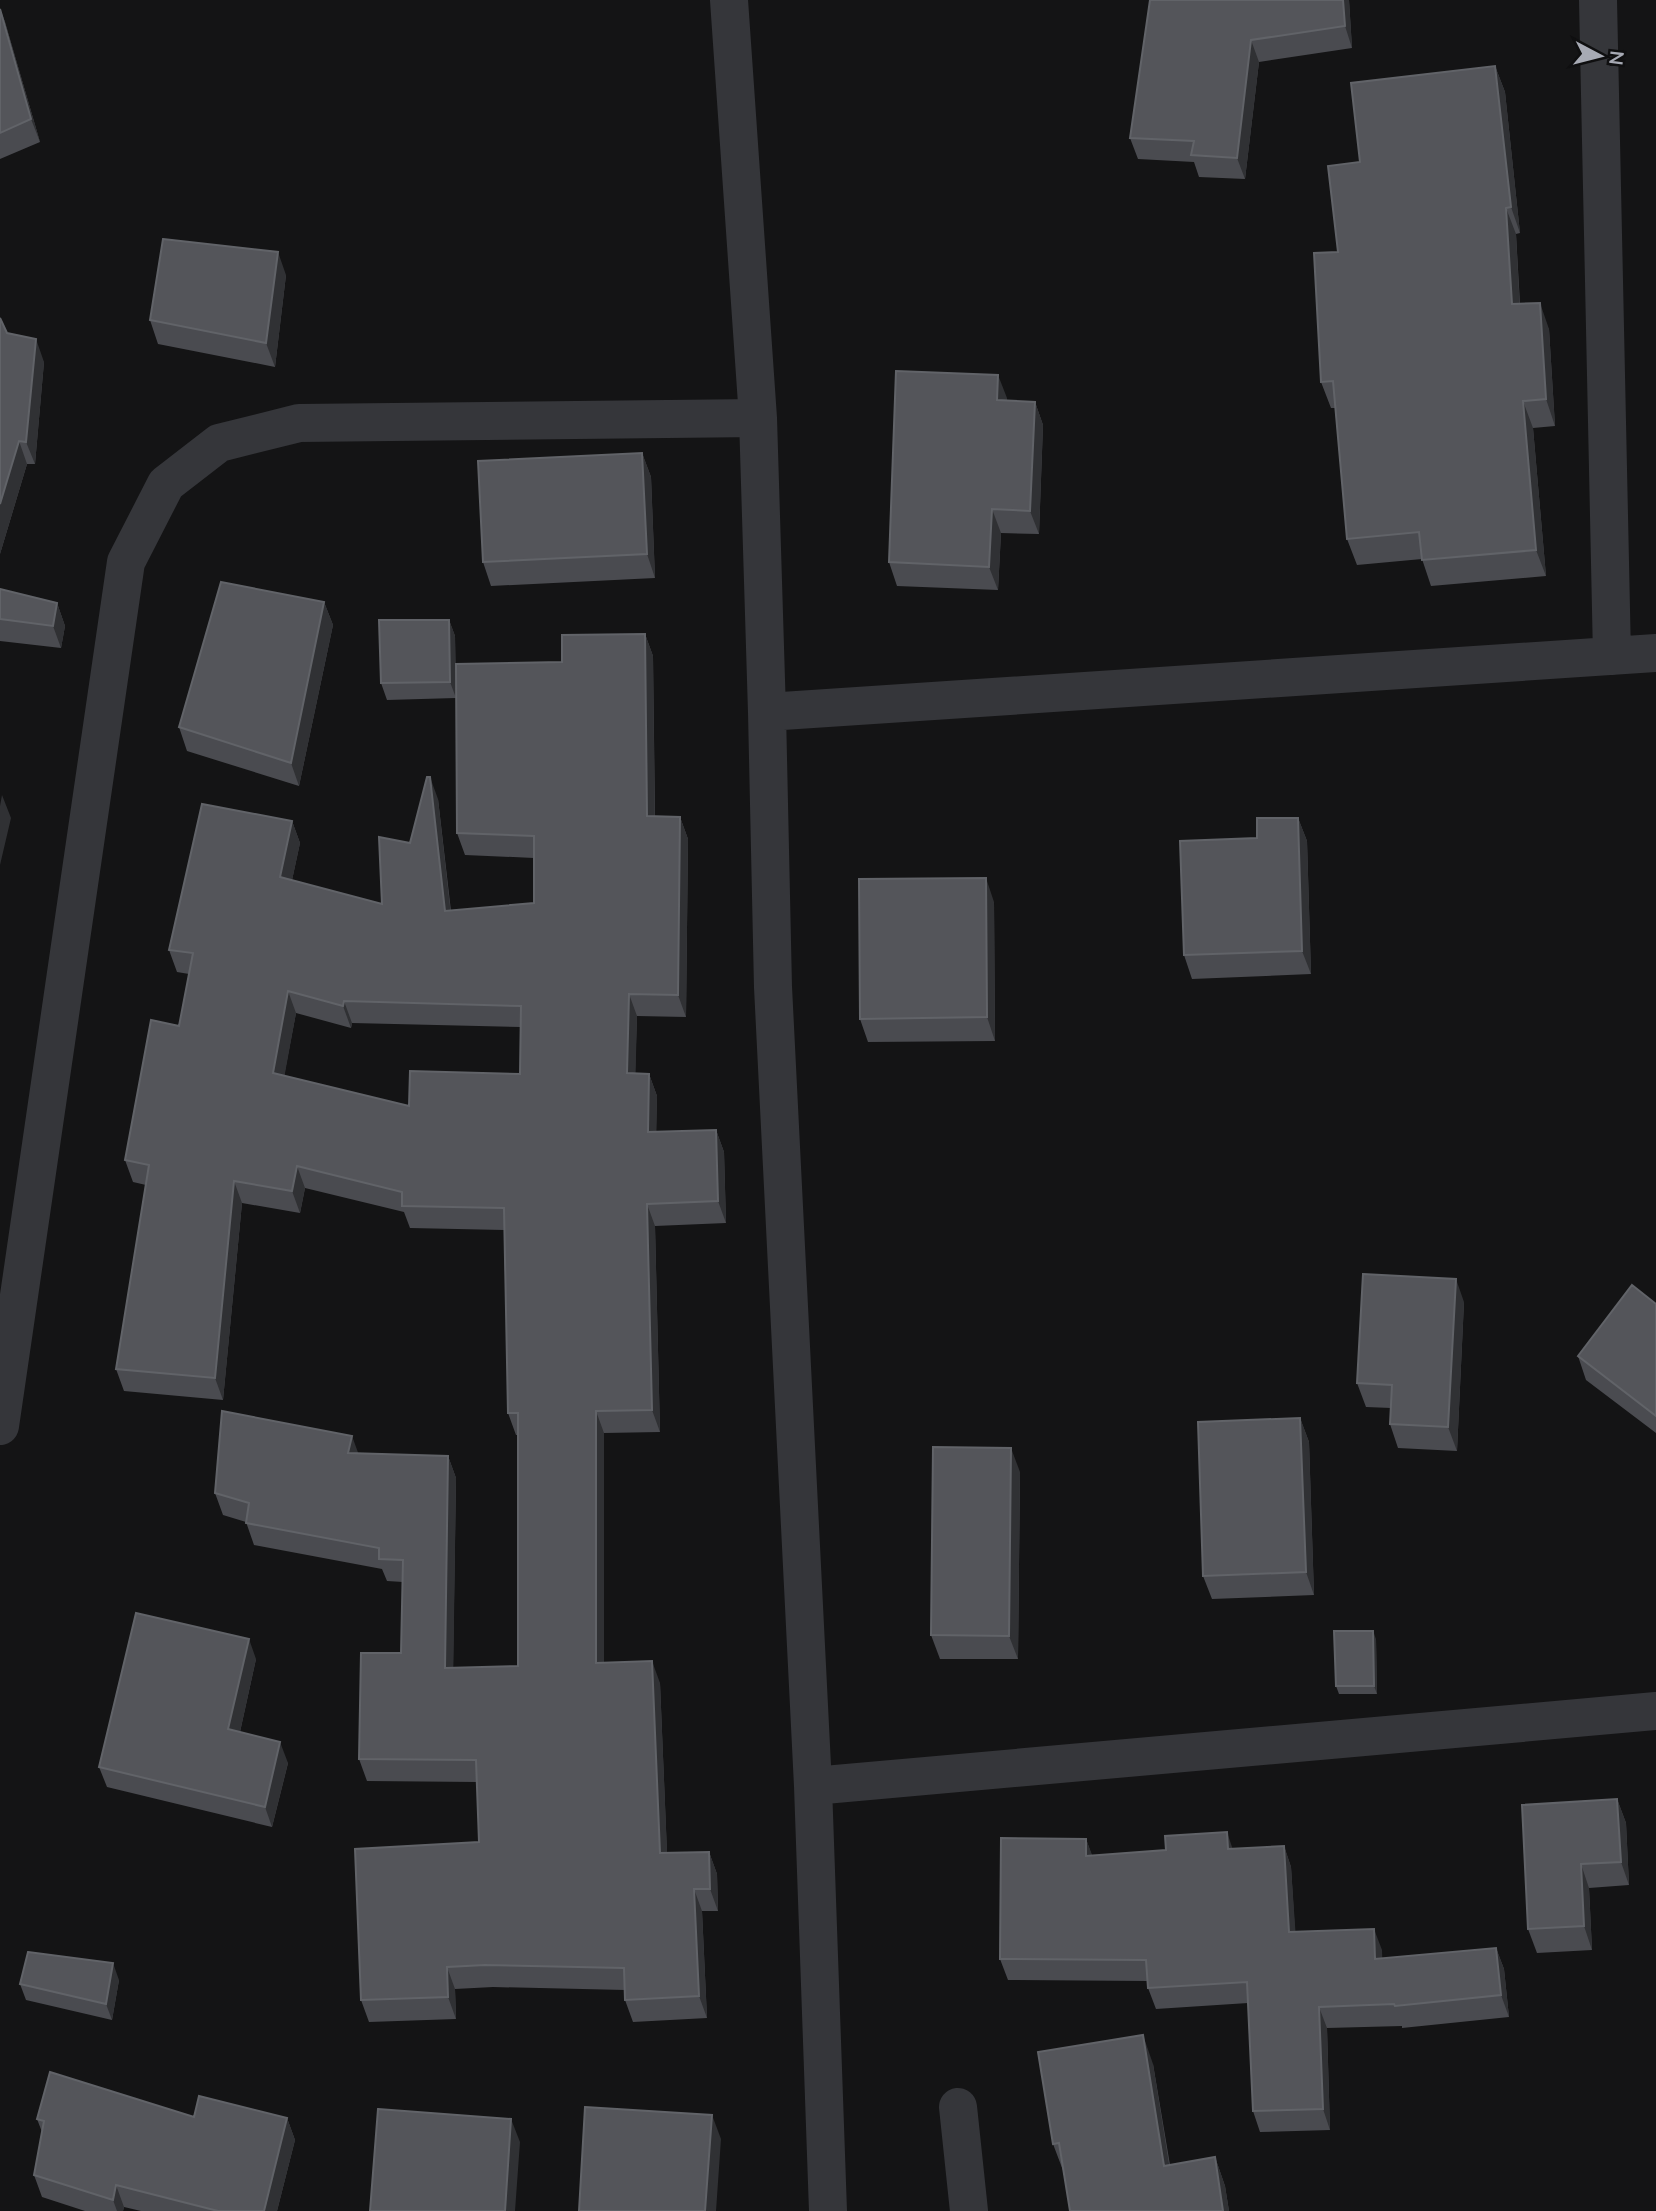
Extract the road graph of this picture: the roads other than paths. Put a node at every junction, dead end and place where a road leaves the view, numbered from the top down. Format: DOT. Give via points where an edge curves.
graph roads {
  1 [pos="729,0"];
  2 [pos="1598,0"];
  3 [pos="758,418"];
  4 [pos="1656,653"];
  5 [pos="1612,656"];
  6 [pos="768,712"];
  7 [pos="0,1426"];
  8 [pos="1656,1711"];
  9 [pos="813,1786"];
  10 [pos="958,2107"];
  11 [pos="828,2211"];
  12 [pos="969,2211"];
  1 -- 3 [label="street"];
  2 -- 5 [label="street"];
  3 -- 6 [label="street"];
  3 -- 7 [label="street" via="299,423 219,443 166,484 126,562"];
  4 -- 5 [label="street"];
  5 -- 6 [label="street"];
  6 -- 9 [label="street" via="773,987"];
  8 -- 9 [label="street"];
  9 -- 11 [label="street"];
  10 -- 12 [label="street"];
}
